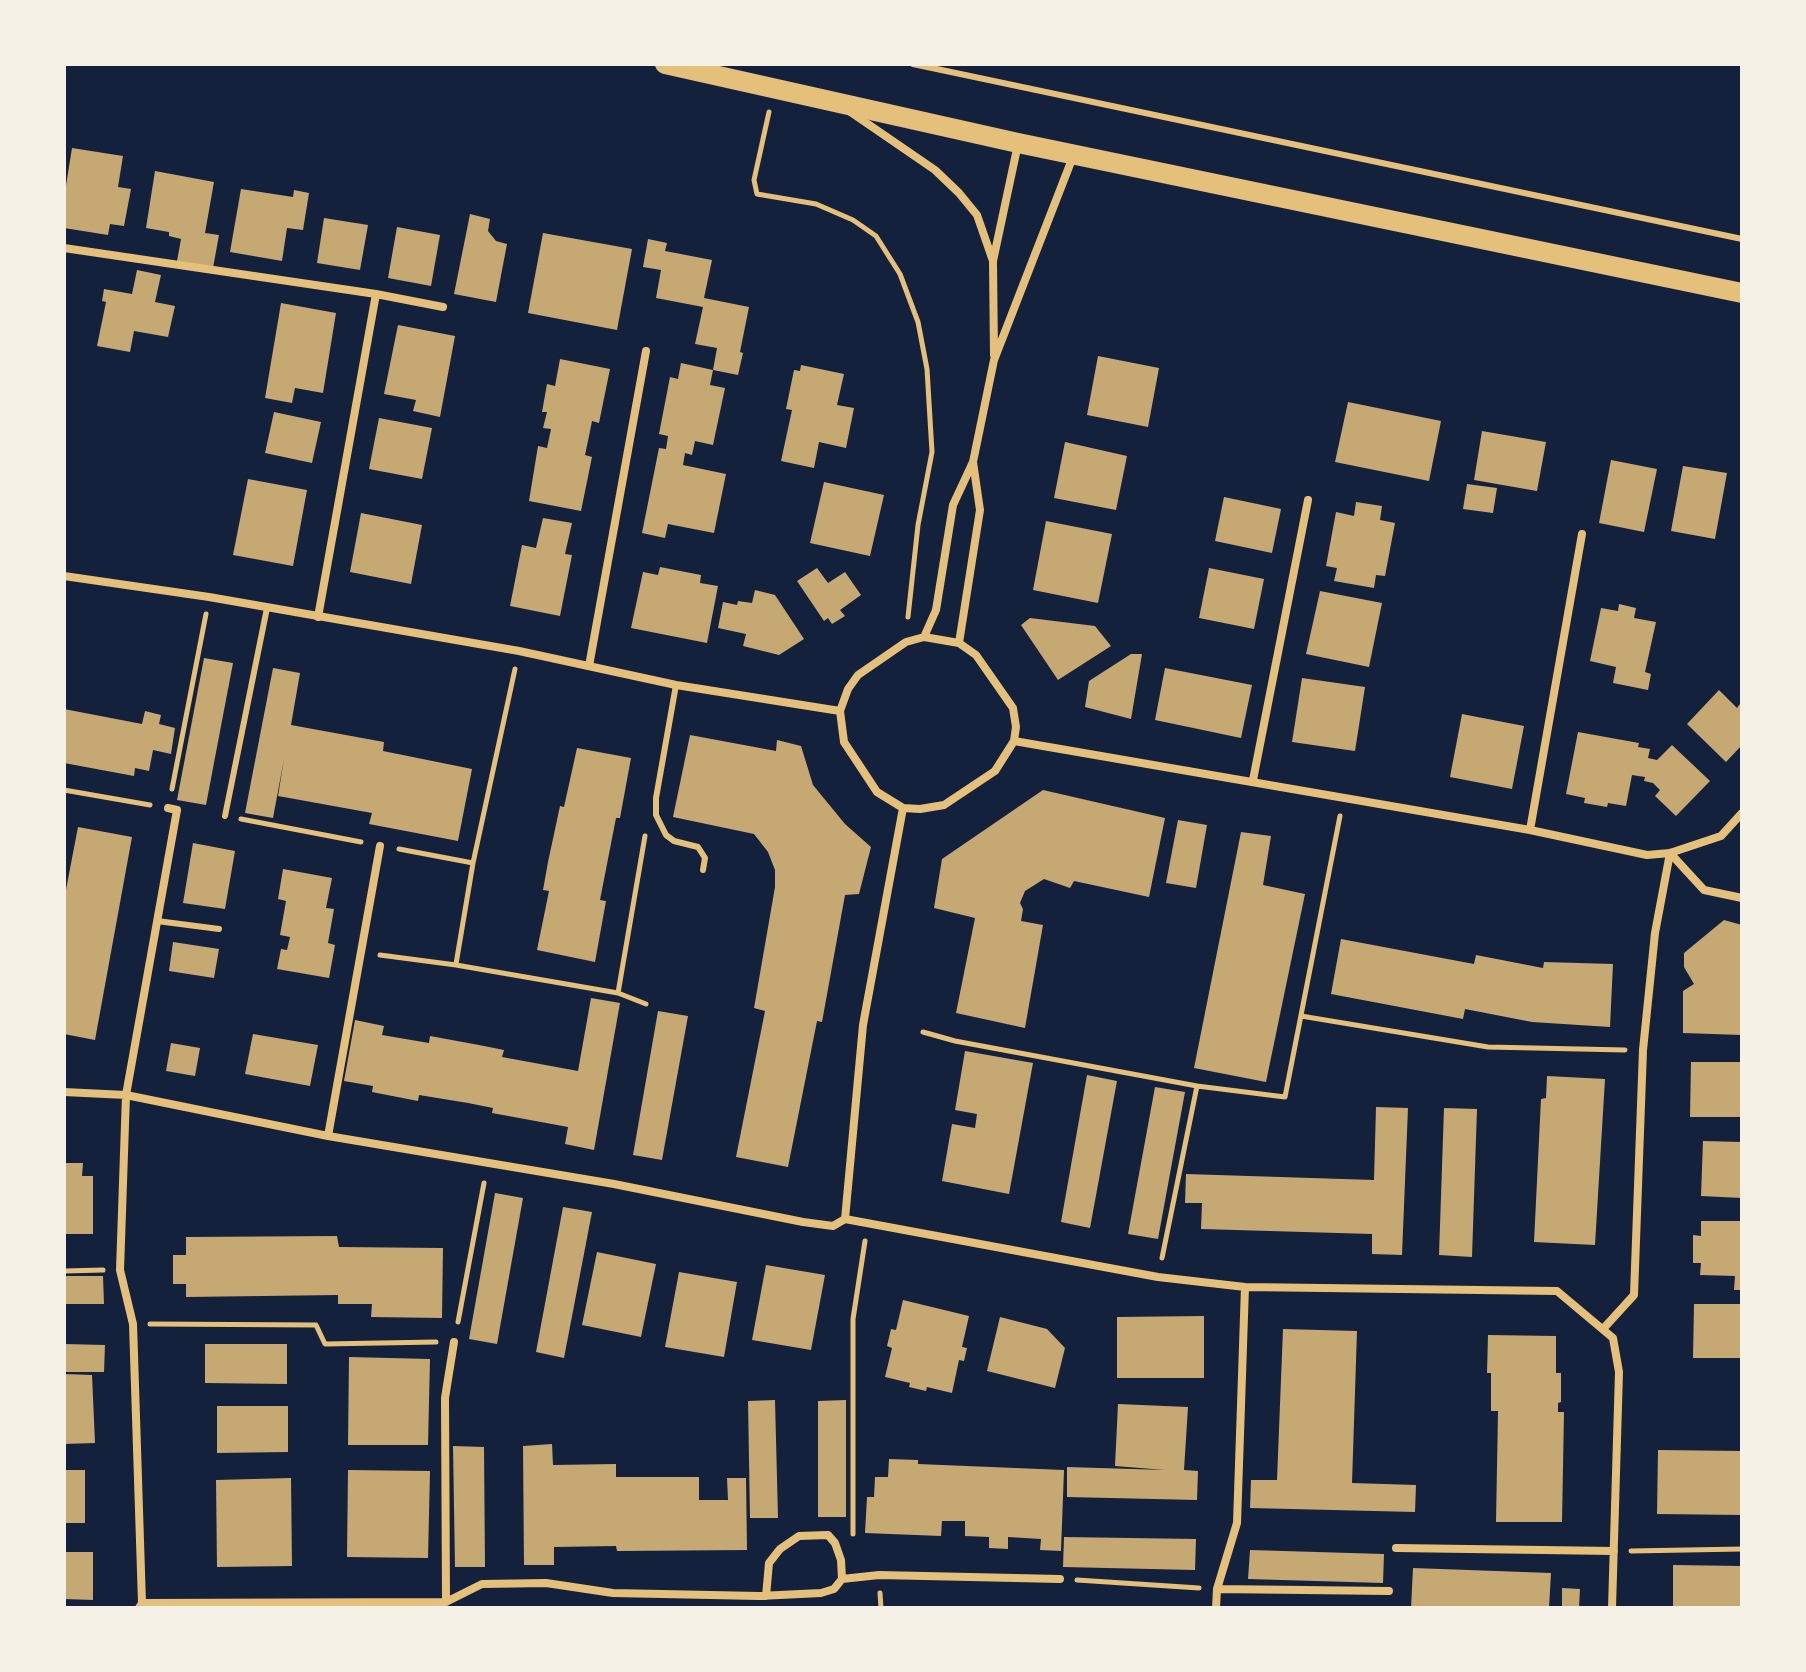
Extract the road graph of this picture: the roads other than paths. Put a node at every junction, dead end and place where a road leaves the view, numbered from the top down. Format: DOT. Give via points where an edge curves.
graph roads {
  1 [pos="665,64"];
  2 [pos="913,64"];
  3 [pos="835,101"];
  4 [pos="1018,143"];
  5 [pos="1075,153"];
  6 [pos="1742,239"];
  7 [pos="64,248"];
  8 [pos="993,261"];
  9 [pos="1742,293"];
  10 [pos="376,294"];
  11 [pos="443,307"];
  12 [pos="646,351"];
  13 [pos="994,360"];
  14 [pos="973,462"];
  15 [pos="1308,500"];
  16 [pos="1582,534"];
  17 [pos="64,576"];
  18 [pos="267,608"];
  19 [pos="318,617"];
  20 [pos="924,637"];
  21 [pos="959,643"];
  22 [pos="589,666"];
  23 [pos="676,685"];
  24 [pos="840,711"];
  25 [pos="1014,741"];
  26 [pos="1253,780"];
  27 [pos="168,808"];
  28 [pos="903,808"];
  29 [pos="1742,813"];
  30 [pos="225,816"];
  31 [pos="1530,830"];
  32 [pos="380,846"];
  33 [pos="1670,853"];
  34 [pos="703,870"];
  35 [pos="1742,898"];
  36 [pos="157,921"];
  37 [pos="219,929"];
  38 [pos="64,1092"];
  39 [pos="126,1095"];
  40 [pos="328,1136"];
  41 [pos="845,1219"];
  42 [pos="1245,1287"];
  43 [pos="1603,1329"];
  44 [pos="454,1342"];
  45 [pos="1396,1548"];
  46 [pos="1614,1551"];
  47 [pos="842,1579"];
  48 [pos="1060,1579"];
  49 [pos="1217,1589"];
  50 [pos="1389,1591"];
  51 [pos="766,1596"];
  52 [pos="446,1602"];
  53 [pos="140,1606"];
  54 [pos="1216,1608"];
  55 [pos="1612,1608"];
  1 -- 3 [label="main road"];
  2 -- 6 [label="lane"];
  3 -- 4 [label="main road"];
  3 -- 8 [label="street" via="935,170 959,193 977,215"];
  4 -- 5 [label="main road"];
  4 -- 8 [label="street"];
  5 -- 9 [label="main road"];
  5 -- 13 [label="street"];
  7 -- 10 [label="street"];
  8 -- 13 [label="street"];
  10 -- 11 [label="street"];
  10 -- 19 [label="street"];
  12 -- 22 [label="street"];
  13 -- 14 [label="street"];
  14 -- 20 [label="street" via="953,505 936,610"];
  14 -- 21 [label="street" via="980,510"];
  15 -- 26 [label="street"];
  16 -- 31 [label="street"];
  17 -- 18 [label="street"];
  18 -- 19 [label="street"];
  18 -- 30 [label="lane"];
  19 -- 22 [label="street"];
  20 -- 21 [label="street"];
  20 -- 24 [label="street" via="906,642 858,675"];
  21 -- 25 [label="street" via="976,655 1013,708"];
  22 -- 23 [label="street"];
  23 -- 24 [label="street"];
  23 -- 34 [label="lane" via="656,815 666,835 698,847 705,858"];
  24 -- 28 [label="street" via="844,742 877,792"];
  25 -- 26 [label="street"];
  25 -- 28 [label="street" via="995,771 944,805"];
  26 -- 31 [label="street"];
  27 -- 36 [label="street" via="177,810"];
  28 -- 41 [label="street" via="863,1025"];
  29 -- 33 [label="street" via="1721,836"];
  31 -- 33 [label="street" via="1647,855"];
  32 -- 40 [label="street"];
  33 -- 35 [label="street" via="1704,890"];
  33 -- 43 [label="street" via="1643,1050 1634,1295"];
  36 -- 37 [label="lane"];
  36 -- 39 [label="street"];
  38 -- 39 [label="street"];
  39 -- 40 [label="street"];
  39 -- 53 [label="street" via="120,1270 133,1324"];
  40 -- 41 [label="street" via="803,1222 833,1226"];
  41 -- 42 [label="street" via="1158,1277"];
  42 -- 43 [label="street" via="1557,1291"];
  42 -- 49 [label="street" via="1237,1523"];
  43 -- 46 [label="street" via="1613,1338 1619,1372"];
  44 -- 52 [label="street" via="445,1398"];
  45 -- 46 [label="street"];
  46 -- 55 [label="street"];
  47 -- 48 [label="street"];
  47 -- 51 [label="street" via="821,1593"];
  47 -- 51 [label="street" via="841,1560 828,1535 799,1536 769,1563"];
  49 -- 50 [label="street"];
  49 -- 54 [label="street"];
  51 -- 52 [label="street" via="482,1584"];
  52 -- 53 [label="street"];
}
